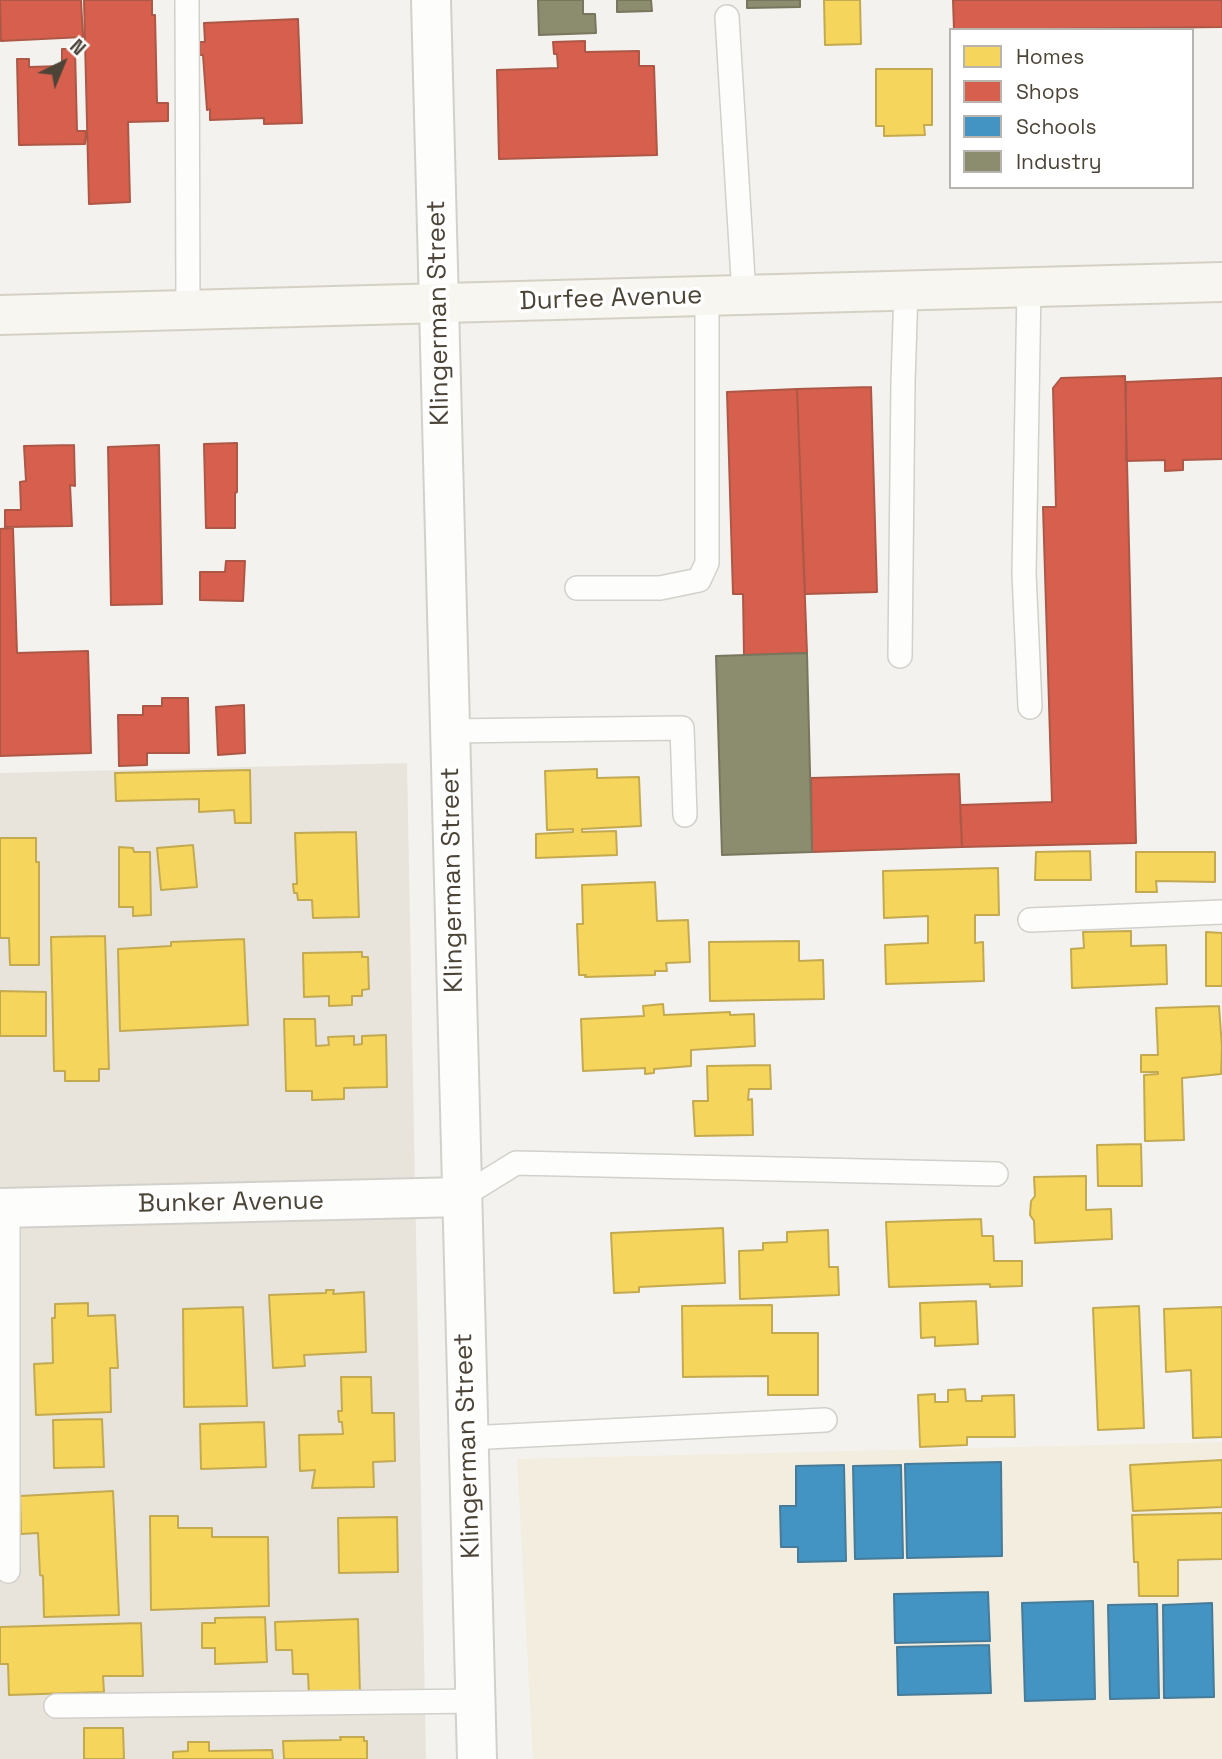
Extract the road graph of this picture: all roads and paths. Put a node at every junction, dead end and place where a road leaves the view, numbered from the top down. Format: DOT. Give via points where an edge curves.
graph roads {
  1 [pos="187,0"];
  2 [pos="431,0"];
  3 [pos="727,17"];
  4 [pos="1222,282"];
  5 [pos="1029,287"];
  6 [pos="906,290"];
  7 [pos="725,296"];
  8 [pos="439,303"];
  9 [pos="188,310"];
  10 [pos="0,315"];
  11 [pos="577,588"];
  12 [pos="901,656"];
  13 [pos="1030,707"];
  14 [pos="449,731"];
  15 [pos="685,815"];
  16 [pos="1222,912"];
  17 [pos="1030,920"];
  18 [pos="996,1174"];
  19 [pos="461,1197"];
  20 [pos="4,1208"];
  21 [pos="825,1420"];
  22 [pos="468,1438"];
  23 [pos="8,1571"];
  24 [pos="475,1701"];
  25 [pos="56,1706"];
  26 [pos="477,1759"];
  1 -- 9 [label="lane"];
  2 -- 8 [label="street, Klingerman Street"];
  3 -- 7 [label="lane"];
  4 -- 5 [label="main road, Durfee Avenue"];
  5 -- 6 [label="main road, Durfee Avenue"];
  5 -- 13 [label="lane" via="1024,573"];
  6 -- 7 [label="main road, Durfee Avenue"];
  6 -- 12 [label="lane"];
  7 -- 8 [label="main road, Durfee Avenue"];
  7 -- 11 [label="lane" via="707,563 699,580 660,588"];
  8 -- 9 [label="main road, Durfee Avenue"];
  8 -- 14 [label="street, Klingerman Street"];
  9 -- 10 [label="main road, Durfee Avenue"];
  14 -- 15 [label="lane" via="682,728"];
  14 -- 19 [label="street, Klingerman Street"];
  16 -- 17 [label="lane"];
  18 -- 19 [label="lane" via="516,1163"];
  19 -- 20 [label="street, Bunker Avenue"];
  19 -- 22 [label="street, Klingerman Street"];
  20 -- 23 [label="lane"];
  21 -- 22 [label="lane"];
  22 -- 24 [label="street, Klingerman Street"];
  24 -- 25 [label="lane"];
  24 -- 26 [label="street, Klingerman Street"];
}
